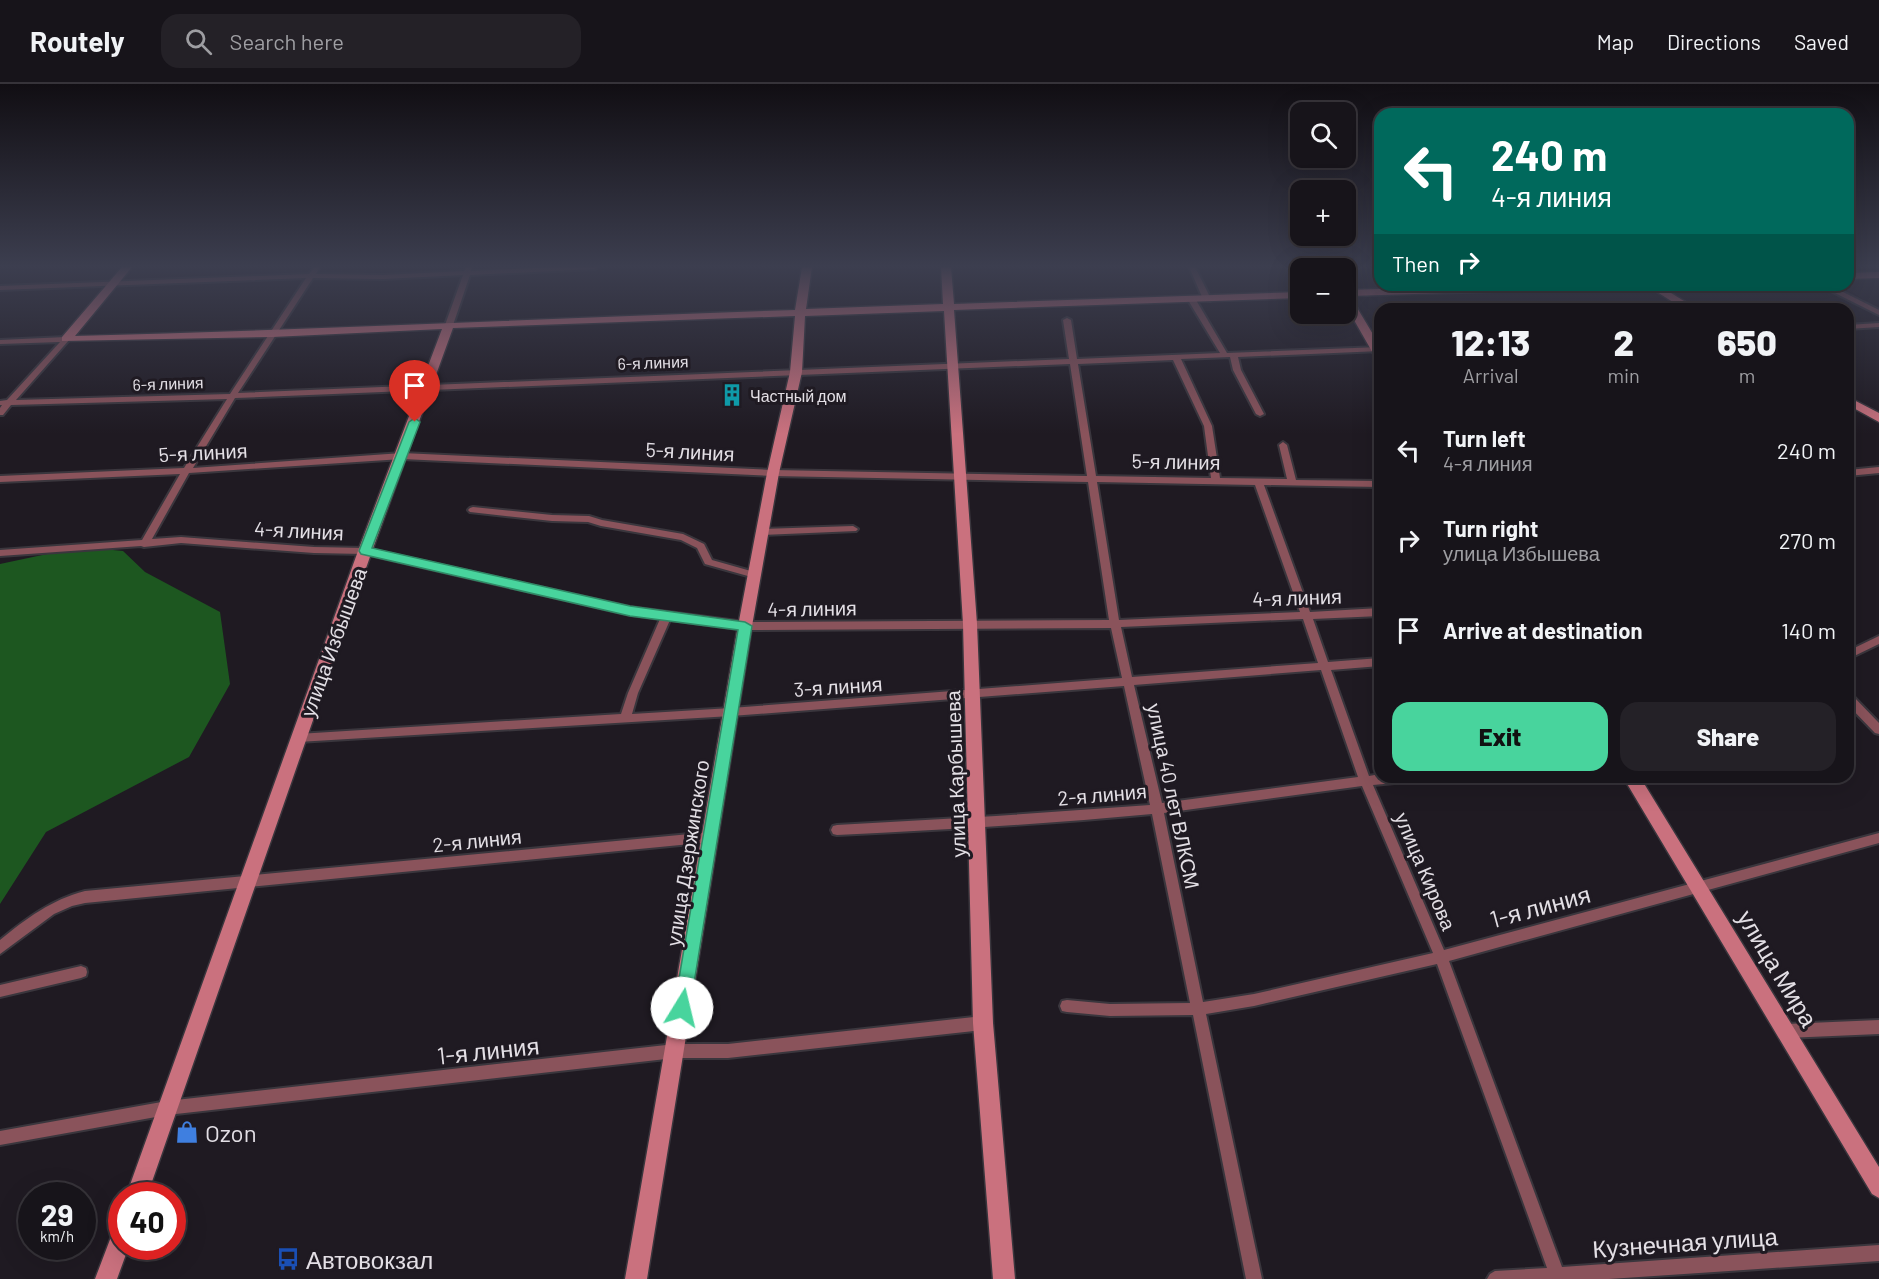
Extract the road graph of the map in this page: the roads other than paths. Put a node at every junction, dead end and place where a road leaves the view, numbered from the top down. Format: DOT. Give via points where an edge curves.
graph roads {
  1 [pos="80,323"];
  2 [pos="280,323"];
  3 [pos="514,323"];
  4 [pos="799,323"];
  5 [pos="951,323"];
  6 [pos="1067,323"];
  7 [pos="1207,323"];
  8 [pos="1361,323"];
  9 [pos="448,325"];
  10 [pos="1879,325"];
  11 [pos="1854,327"];
  12 [pos="272,334"];
  13 [pos="66,339"];
  14 [pos="0,342"];
  15 [pos="1374,343"];
  16 [pos="1374,351"];
  17 [pos="1228,354"];
  18 [pos="1176,358"];
  19 [pos="1074,361"];
  20 [pos="952,366"];
  21 [pos="796,372"];
  22 [pos="427,387"];
  23 [pos="231,396"];
  24 [pos="4,403"];
  25 [pos="1854,403"];
  26 [pos="0,413"];
  27 [pos="1260,414"];
  28 [pos="1879,418"];
  29 [pos="1283,445"];
  30 [pos="402,456"];
  31 [pos="1879,470"];
  32 [pos="185,471"];
  33 [pos="1854,472"];
  34 [pos="773,473"];
  35 [pos="961,477"];
  36 [pos="1092,477"];
  37 [pos="0,479"];
  38 [pos="1216,479"];
  39 [pos="1259,482"];
  40 [pos="1292,482"];
  41 [pos="1374,484"];
  42 [pos="474,510"];
  43 [pos="853,529"];
  44 [pos="762,532"];
  45 [pos="144,544"];
  46 [pos="365,551"];
  47 [pos="0,553"];
  48 [pos="754,575"];
  49 [pos="1374,612"];
  50 [pos="1304,614"];
  51 [pos="666,617"];
  52 [pos="970,624"];
  53 [pos="1115,624"];
  54 [pos="745,626"];
  55 [pos="1879,640"];
  56 [pos="1854,652"];
  57 [pos="1374,663"];
  58 [pos="1326,667"];
  59 [pos="1130,683"];
  60 [pos="973,694"];
  61 [pos="1854,705"];
  62 [pos="731,712"];
  63 [pos="625,718"];
  64 [pos="1879,730"];
  65 [pos="298,738"];
  66 [pos="1374,779"];
  67 [pos="1365,780"];
  68 [pos="1634,783"];
  69 [pos="1157,809"];
  70 [pos="978,823"];
  71 [pos="837,830"];
  72 [pos="711,837"];
  73 [pos="1879,838"];
  74 [pos="247,883"];
  75 [pos="1699,886"];
  76 [pos="0,948"];
  77 [pos="1442,957"];
  78 [pos="81,972"];
  79 [pos="0,991"];
  80 [pos="1067,1006"];
  81 [pos="1198,1009"];
  82 [pos="983,1023"];
  83 [pos="1879,1027"];
  84 [pos="1786,1031"];
  85 [pos="675,1051"];
  86 [pos="167,1108"];
  87 [pos="0,1138"];
  88 [pos="141,1182"];
  89 [pos="1879,1186"];
  90 [pos="1879,1253"];
  91 [pos="113,1260"];
  92 [pos="1557,1275"];
  93 [pos="106,1279"];
  94 [pos="636,1279"];
  95 [pos="1004,1279"];
  96 [pos="1254,1279"];
  97 [pos="1495,1279"];
  1 -- 13 [label="main road"];
  2 -- 12 [label="street"];
  3 -- 9 [label="main road"];
  4 -- 21 [label="main road, улица Дзержинского"];
  5 -- 20 [label="main road, улица Карбышева"];
  6 -- 19 [label="street, улица 40 лет ВЛКСМ"];
  7 -- 17 [label="street"];
  8 -- 15 [label="main road"];
  9 -- 12 [label="main road"];
  9 -- 22 [label="main road, улица Избышева"];
  10 -- 11 [label="street"];
  12 -- 13 [label="main road"];
  12 -- 23 [label="street"];
  13 -- 14 [label="street"];
  13 -- 24 [label="street"];
  16 -- 17 [label="street, 6-я линия"];
  17 -- 18 [label="street, 6-я линия"];
  17 -- 27 [label="street"];
  18 -- 19 [label="street, 6-я линия"];
  18 -- 38 [label="street" via="1208,426"];
  19 -- 20 [label="street, 6-я линия"];
  19 -- 36 [label="street, улица 40 лет ВЛКСМ"];
  20 -- 21 [label="street, 6-я линия"];
  20 -- 35 [label="main road, улица Карбышева"];
  21 -- 22 [label="street, 6-я линия"];
  21 -- 34 [label="main road, улица Дзержинского"];
  22 -- 23 [label="street, 6-я линия"];
  22 -- 30 [label="main road, улица Избышева"];
  23 -- 24 [label="street, 6-я линия"];
  23 -- 32 [label="street"];
  24 -- 26 [label="street"];
  25 -- 28 [label="main road"];
  29 -- 40 [label="street"];
  30 -- 32 [label="street, 5-я линия"];
  30 -- 34 [label="street, 5-я линия"];
  30 -- 46 [label="main road, улица Избышева"];
  31 -- 33 [label="street"];
  32 -- 37 [label="street, 5-я линия"];
  32 -- 45 [label="street"];
  34 -- 35 [label="street, 5-я линия"];
  34 -- 44 [label="main road, улица Дзержинского"];
  35 -- 36 [label="street, 5-я линия"];
  35 -- 52 [label="main road, улица Карбышева"];
  36 -- 38 [label="street, 5-я линия"];
  36 -- 53 [label="street, улица 40 лет ВЛКСМ"];
  38 -- 39 [label="street, 5-я линия"];
  39 -- 40 [label="street, 5-я линия"];
  39 -- 50 [label="street, улица Кирова"];
  40 -- 41 [label="street, 5-я линия"];
  42 -- 48 [label="street" via="589,519 683,537 700,546 708,562"];
  43 -- 44 [label="street"];
  44 -- 48 [label="main road, улица Дзержинского"];
  45 -- 46 [label="street, 4-я линия" via="181,540"];
  45 -- 47 [label="street, 4-я линия"];
  46 -- 51 [label="street, 4-я линия"];
  46 -- 65 [label="main road, улица Избышева"];
  48 -- 54 [label="main road, улица Дзержинского"];
  49 -- 50 [label="street, 4-я линия"];
  50 -- 53 [label="street, 4-я линия"];
  50 -- 58 [label="street, улица Кирова"];
  51 -- 54 [label="street, 4-я линия"];
  51 -- 63 [label="street"];
  52 -- 53 [label="street, 4-я линия"];
  52 -- 54 [label="street, 4-я линия"];
  52 -- 60 [label="main road, улица Карбышева"];
  53 -- 59 [label="street, улица 40 лет ВЛКСМ"];
  54 -- 62 [label="main road, улица Дзержинского"];
  55 -- 56 [label="street"];
  57 -- 58 [label="street, 3-я линия"];
  58 -- 59 [label="street, 3-я линия"];
  58 -- 67 [label="street, улица Кирова"];
  59 -- 60 [label="street, 3-я линия"];
  59 -- 69 [label="street, улица 40 лет ВЛКСМ"];
  60 -- 62 [label="street, 3-я линия"];
  60 -- 70 [label="main road, улица Карбышева"];
  61 -- 64 [label="street"];
  62 -- 63 [label="street, 3-я линия"];
  62 -- 72 [label="main road, улица Дзержинского"];
  63 -- 65 [label="street, 3-я линия"];
  65 -- 74 [label="main road, улица Избышева"];
  66 -- 67 [label="street, 2-я линия"];
  67 -- 69 [label="street, 2-я линия"];
  67 -- 77 [label="street, улица Кирова"];
  68 -- 75 [label="main road, улица Мира"];
  69 -- 70 [label="street, 2-я линия"];
  69 -- 81 [label="street, улица 40 лет ВЛКСМ"];
  70 -- 71 [label="street, 2-я линия"];
  70 -- 82 [label="main road, улица Карбышева"];
  72 -- 74 [label="street, 2-я линия"];
  72 -- 85 [label="main road, улица Дзержинского"];
  73 -- 75 [label="street, 1-я линия"];
  74 -- 76 [label="street" via="64,901 46,910"];
  74 -- 86 [label="main road, улица Избышева"];
  75 -- 77 [label="street, 1-я линия"];
  75 -- 84 [label="main road, улица Мира"];
  77 -- 81 [label="street, 1-я линия"];
  77 -- 92 [label="street, улица Кирова"];
  78 -- 79 [label="street"];
  80 -- 81 [label="street, 1-я линия" via="1110,1010"];
  81 -- 96 [label="street, улица 40 лет ВЛКСМ"];
  82 -- 85 [label="street, 1-я линия" via="729,1051"];
  82 -- 95 [label="main road, улица Карбышева"];
  83 -- 84 [label="street"];
  84 -- 89 [label="main road, улица Мира"];
  85 -- 86 [label="street, 1-я линия"];
  85 -- 94 [label="main road, улица Дзержинского"];
  86 -- 87 [label="street, 1-я линия"];
  86 -- 88 [label="main road, улица Избышева"];
  90 -- 92 [label="street, Кузнечная улица"];
  91 -- 93 [label="main road"];
  92 -- 97 [label="street, Кузнечная улица"];
}
